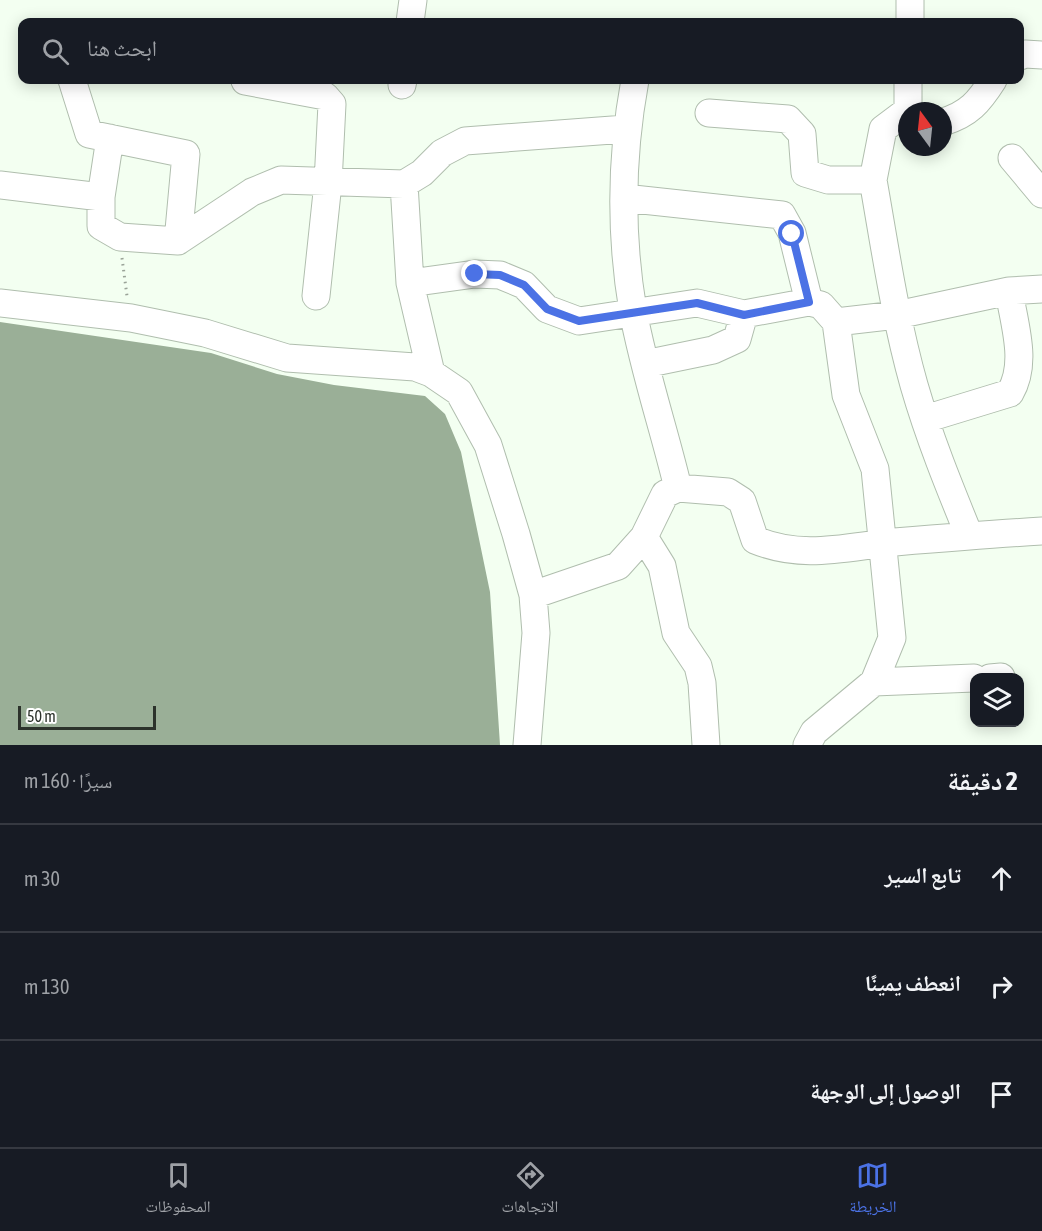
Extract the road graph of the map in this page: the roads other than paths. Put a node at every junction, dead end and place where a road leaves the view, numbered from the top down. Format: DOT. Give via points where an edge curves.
graph roads {
  1 [pos="413,0"];
  2 [pos="910,0"];
  3 [pos="411,18"];
  4 [pos="910,18"];
  5 [pos="1024,54"];
  6 [pos="1042,55"];
  7 [pos="73,84"];
  8 [pos="261,84"];
  9 [pos="634,84"];
  10 [pos="908,84"];
  11 [pos="990,84"];
  12 [pos="907,102"];
  13 [pos="709,113"];
  14 [pos="898,118"];
  15 [pos="952,120"];
  16 [pos="626,129"];
  17 [pos="110,138"];
  18 [pos="1012,158"];
  19 [pos="873,180"];
  20 [pos="328,183"];
  21 [pos="404,184"];
  22 [pos="0,185"];
  23 [pos="1042,194"];
  24 [pos="101,196"];
  25 [pos="624,198"];
  26 [pos="178,242"];
  27 [pos="410,283"];
  28 [pos="1042,289"];
  29 [pos="1009,291"];
  30 [pos="316,296"];
  31 [pos="809,302"];
  32 [pos="0,303"];
  33 [pos="633,312"];
  34 [pos="744,315"];
  35 [pos="897,315"];
  36 [pos="836,322"];
  37 [pos="645,364"];
  38 [pos="431,373"];
  39 [pos="925,419"];
  40 [pos="678,488"];
  41 [pos="1042,531"];
  42 [pos="969,535"];
  43 [pos="1042,536"];
  44 [pos="644,537"];
  45 [pos="883,543"];
  46 [pos="533,595"];
  47 [pos="970,678"];
  48 [pos="874,682"];
  49 [pos="527,745"];
  50 [pos="706,745"];
  51 [pos="807,745"];
  1 -- 3 [label="street"];
  2 -- 4 [label="street"];
  5 -- 6 [label="street"];
  7 -- 17 [label="street" via="89,134"];
  8 -- 20 [label="street" via="325,96 332,104"];
  9 -- 16 [label="street"];
  10 -- 12 [label="street"];
  11 -- 15 [label="street" via="961,117"];
  13 -- 19 [label="street" via="788,119 802,134 805,173 828,180"];
  14 -- 19 [label="street" via="883,129"];
  16 -- 21 [label="street" via="465,141 442,153"];
  16 -- 25 [label="street"];
  17 -- 24 [label="street"];
  17 -- 26 [label="street" via="186,154"];
  18 -- 23 [label="street"];
  19 -- 35 [label="street"];
  20 -- 21 [label="street"];
  20 -- 26 [label="street" via="281,180 252,192"];
  20 -- 30 [label="street"];
  21 -- 27 [label="street"];
  22 -- 24 [label="street"];
  24 -- 26 [label="street" via="101,226 120,237"];
  25 -- 31 [label="street" via="782,215 792,234"];
  25 -- 33 [label="street" via="625,253"];
  27 -- 33 [label="street" via="475,274 500,275 524,285 547,309 579,321"];
  27 -- 38 [label="street"];
  28 -- 29 [label="street"];
  29 -- 35 [label="street"];
  29 -- 39 [label="street" via="1020,356 1018,380 1010,393"];
  31 -- 34 [label="street"];
  31 -- 36 [label="street" via="821,305"];
  32 -- 38 [label="street" via="131,318 205,333 287,358 415,367"];
  33 -- 34 [label="street" via="697,303"];
  33 -- 37 [label="street"];
  34 -- 37 [label="street" via="737,339 713,350"];
  35 -- 36 [label="street"];
  35 -- 39 [label="street"];
  36 -- 45 [label="street" via="846,395 874,470"];
  37 -- 40 [label="street"];
  38 -- 46 [label="street" via="459,392 488,445"];
  39 -- 42 [label="street"];
  40 -- 44 [label="street" via="665,494"];
  40 -- 45 [label="street" via="728,492 742,501 755,540 778,550 813,553"];
  41 -- 42 [label="street"];
  41 -- 43 [label="street"];
  42 -- 45 [label="street"];
  44 -- 46 [label="street" via="618,566"];
  44 -- 50 [label="street" via="662,566 676,633 698,666"];
  45 -- 48 [label="street" via="892,638"];
  46 -- 49 [label="street" via="536,633"];
  47 -- 48 [label="street"];
  48 -- 51 [label="street" via="814,732"];
}
